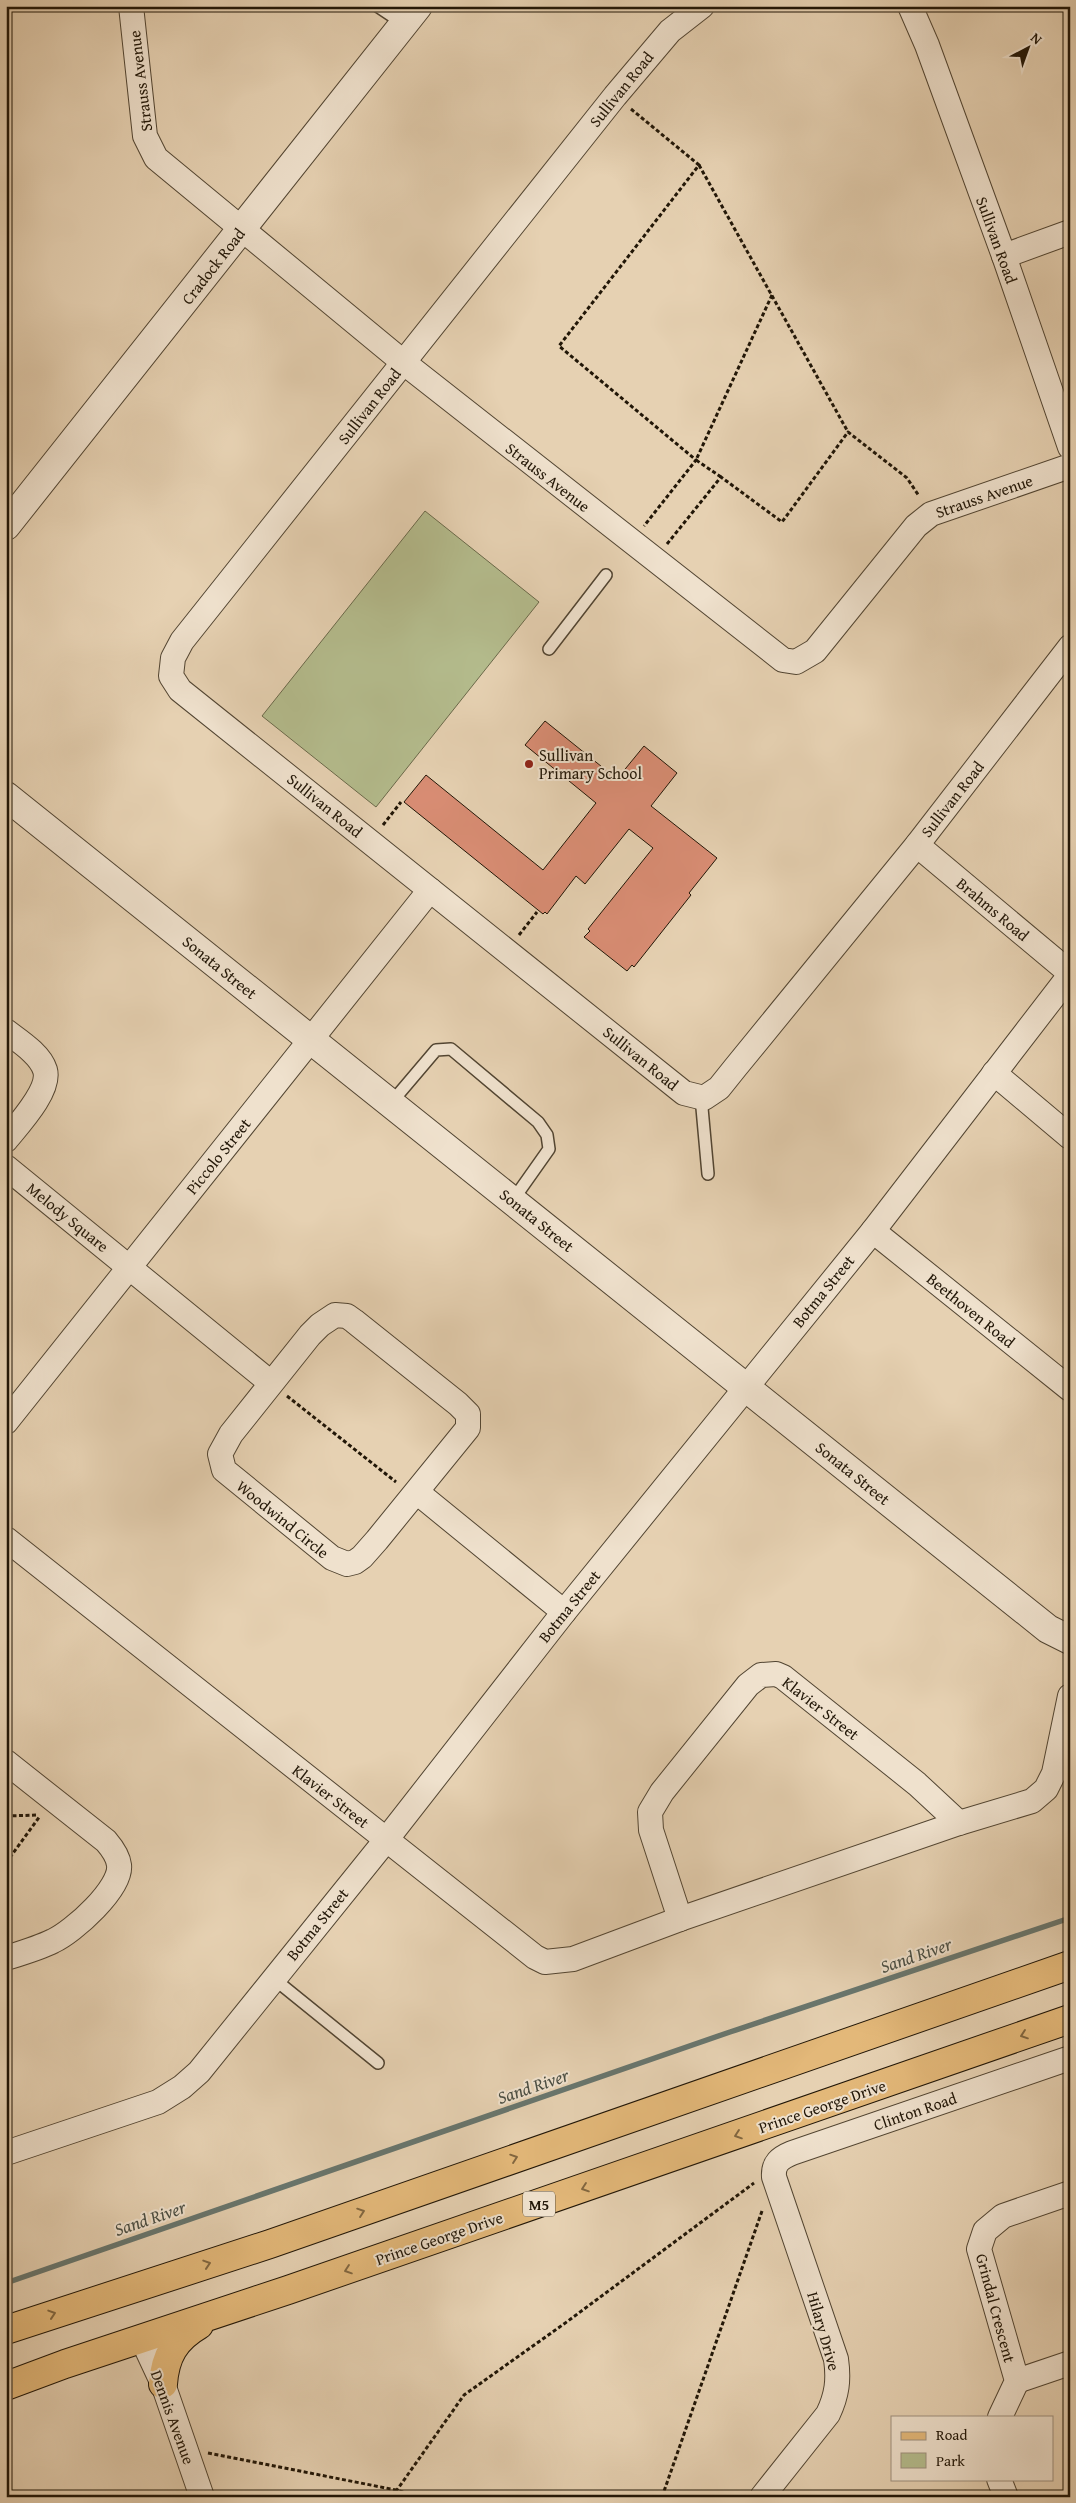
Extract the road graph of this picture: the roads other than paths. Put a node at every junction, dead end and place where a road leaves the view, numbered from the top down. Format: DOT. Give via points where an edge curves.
graph roads {
  1 [pos="131,6"];
  2 [pos="377,6"];
  3 [pos="702,6"];
  4 [pos="910,6"];
  5 [pos="411,15"];
  6 [pos="242,230"];
  7 [pos="1070,232"];
  8 [pos="1004,256"];
  9 [pos="403,362"];
  10 [pos="1070,447"];
  11 [pos="1070,466"];
  12 [pos="6,526"];
  13 [pos="606,575"];
  14 [pos="1070,647"];
  15 [pos="549,649"];
  16 [pos="6,796"];
  17 [pos="917,845"];
  18 [pos="430,890"];
  19 [pos="1070,974"];
  20 [pos="6,1031"];
  21 [pos="311,1040"];
  22 [pos="994,1073"];
  23 [pos="701,1097"];
  24 [pos="391,1104"];
  25 [pos="1070,1137"];
  26 [pos="6,1140"];
  27 [pos="6,1167"];
  28 [pos="708,1174"];
  29 [pos="512,1200"];
  30 [pos="873,1231"];
  31 [pos="129,1266"];
  32 [pos="271,1383"];
  33 [pos="746,1387"];
  34 [pos="1070,1389"];
  35 [pos="6,1422"];
  36 [pos="418,1493"];
  37 [pos="6,1539"];
  38 [pos="564,1612"];
  39 [pos="1070,1640"];
  40 [pos="1070,1696"];
  41 [pos="6,1762"];
  42 [pos="959,1823"];
  43 [pos="386,1840"];
  44 [pos="680,1920"];
  45 [pos="6,1958"];
  46 [pos="1070,1965"];
  47 [pos="273,1978"];
  48 [pos="1070,2019"];
  49 [pos="1070,2058"];
  50 [pos="378,2063"];
  51 [pos="6,2153"];
  52 [pos="774,2177"];
  53 [pos="1070,2193"];
  54 [pos="253,2301"];
  55 [pos="6,2330"];
  56 [pos="142,2339"];
  57 [pos="1070,2363"];
  58 [pos="1017,2381"];
  59 [pos="163,2384"];
  60 [pos="6,2386"];
  61 [pos="1000,2416"];
  62 [pos="999,2480"];
  63 [pos="202,2497"];
  64 [pos="762,2497"];
  65 [pos="1006,2497"];
  1 -- 6 [label="street, Strauss Avenue" via="145,136 149,146 167,169"];
  2 -- 5 [label="lane"];
  3 -- 9 [label="street, Sullivan Road" via="670,31 615,96"];
  4 -- 8 [label="street, Sullivan Road"];
  5 -- 6 [label="street, Cradock Road"];
  6 -- 9 [label="street, Strauss Avenue"];
  6 -- 12 [label="street, Cradock Road"];
  7 -- 8 [label="street"];
  8 -- 10 [label="street, Sullivan Road"];
  9 -- 11 [label="street, Strauss Avenue" via="789,662 796,662 815,651 916,526 931,514"];
  9 -- 18 [label="street, Sullivan Road" via="182,641 170,669 180,690"];
  13 -- 15 [label="lane"];
  14 -- 17 [label="street, Sullivan Road"];
  16 -- 21 [label="street, Sonata Street"];
  17 -- 19 [label="street, Brahms Road"];
  17 -- 23 [label="street, Sullivan Road" via="719,1088"];
  18 -- 21 [label="street, Piccolo Street"];
  18 -- 23 [label="street, Sullivan Road" via="684,1093"];
  19 -- 22 [label="street, Botma Street"];
  20 -- 26 [label="street" via="40,1061 46,1079 37,1098"];
  21 -- 24 [label="street, Sonata Street"];
  21 -- 31 [label="street, Piccolo Street"];
  22 -- 25 [label="street"];
  22 -- 30 [label="street, Botma Street"];
  23 -- 28 [label="lane"];
  24 -- 29 [label="street, Sonata Street"];
  24 -- 29 [label="lane" via="436,1050 451,1049 538,1122 547,1135 549,1149"];
  27 -- 31 [label="street, Melody Square"];
  29 -- 33 [label="street, Sonata Street"];
  30 -- 33 [label="street, Botma Street"];
  30 -- 34 [label="street, Beethoven Road"];
  31 -- 32 [label="street"];
  31 -- 35 [label="street, Piccolo Street"];
  32 -- 36 [label="street, Woodwind Circle" via="320,1325 336,1315 347,1316 354,1321 436,1384 468,1414 468,1428"];
  32 -- 36 [label="street, Woodwind Circle" via="222,1448 221,1465 332,1558 347,1564 362,1557"];
  33 -- 38 [label="street, Botma Street"];
  33 -- 39 [label="street, Sonata Street" via="1048,1628"];
  36 -- 38 [label="street"];
  37 -- 43 [label="street, Klavier Street"];
  38 -- 43 [label="street, Botma Street"];
  40 -- 42 [label="street, Klavier Street" via="1054,1772 1046,1789 1025,1804"];
  41 -- 45 [label="street" via="106,1842 119,1864 111,1886 81,1923 52,1942"];
  42 -- 44 [label="street, Klavier Street"];
  42 -- 44 [label="street, Klavier Street" via="917,1784 798,1688 776,1674 760,1675 748,1685 668,1784 650,1812 651,1830"];
  43 -- 44 [label="street, Klavier Street" via="535,1958 545,1962 573,1959"];
  43 -- 47 [label="street, Botma Street"];
  55 -- 46 [label="main road, one-way" via="270,2244"];
  47 -- 50 [label="lane"];
  47 -- 51 [label="street, Botma Street" via="200,2072 171,2095"];
  48 -- 54 [label="main road, Prince George Drive / M5, one-way"];
  49 -- 52 [label="street, Clinton Road" via="792,2153 778,2162 773,2170"];
  52 -- 64 [label="street, Hilary Drive" via="836,2359 838,2374 828,2414"];
  53 -- 58 [label="street, Grindal Crescent" via="1002,2216 984,2231 979,2249"];
  54 -- 56 [label="main road, Prince George Drive / M5"];
  54 -- 59 [label="main road" via="202,2324 180,2338 168,2356"];
  56 -- 59 [label="street, Dennis Avenue"];
  56 -- 60 [label="main road, Prince George Drive / M5"];
  57 -- 58 [label="street"];
  58 -- 61 [label="street, Grindal Crescent"];
  59 -- 63 [label="street, Dennis Avenue"];
  62 -- 65 [label="street"];
}
